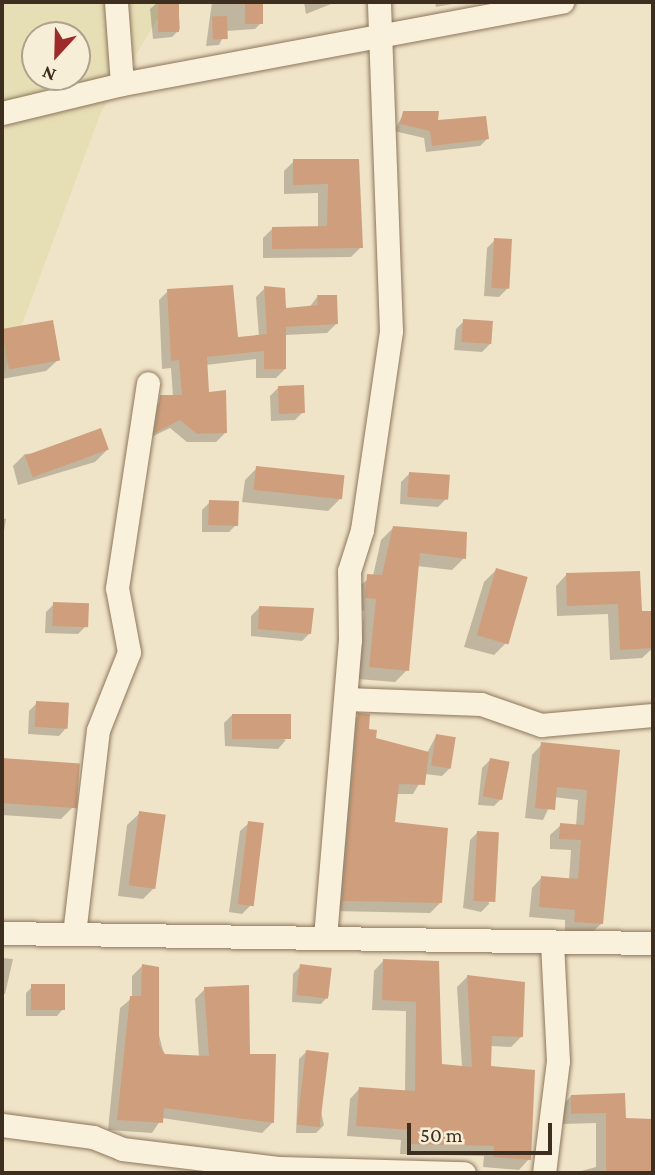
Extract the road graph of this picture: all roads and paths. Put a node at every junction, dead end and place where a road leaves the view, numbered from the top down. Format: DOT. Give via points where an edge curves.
graph roads {
  1 [pos="116,2"];
  2 [pos="379,2"];
  3 [pos="562,2"];
  4 [pos="383,36"];
  5 [pos="122,84"];
  6 [pos="2,113"];
  7 [pos="148,383"];
  8 [pos="346,699"];
  9 [pos="653,715"];
  10 [pos="2,933"];
  11 [pos="74,934"];
  12 [pos="324,937"];
  13 [pos="552,941"];
  14 [pos="653,943"];
  15 [pos="2,1125"];
  16 [pos="464,1173"];
  17 [pos="544,1173"];
  1 -- 5 [label="street"];
  2 -- 4 [label="street"];
  3 -- 4 [label="street"];
  4 -- 5 [label="street"];
  4 -- 8 [label="street" via="391,331 362,530 349,570"];
  5 -- 6 [label="street"];
  7 -- 11 [label="street" via="117,588 129,652 98,730"];
  8 -- 9 [label="street" via="481,704 541,724"];
  8 -- 12 [label="street"];
  10 -- 11 [label="street"];
  11 -- 12 [label="street"];
  12 -- 13 [label="street"];
  13 -- 14 [label="street"];
  13 -- 17 [label="street" via="558,1061"];
  15 -- 16 [label="street" via="93,1137 122,1149 280,1168"];
}
